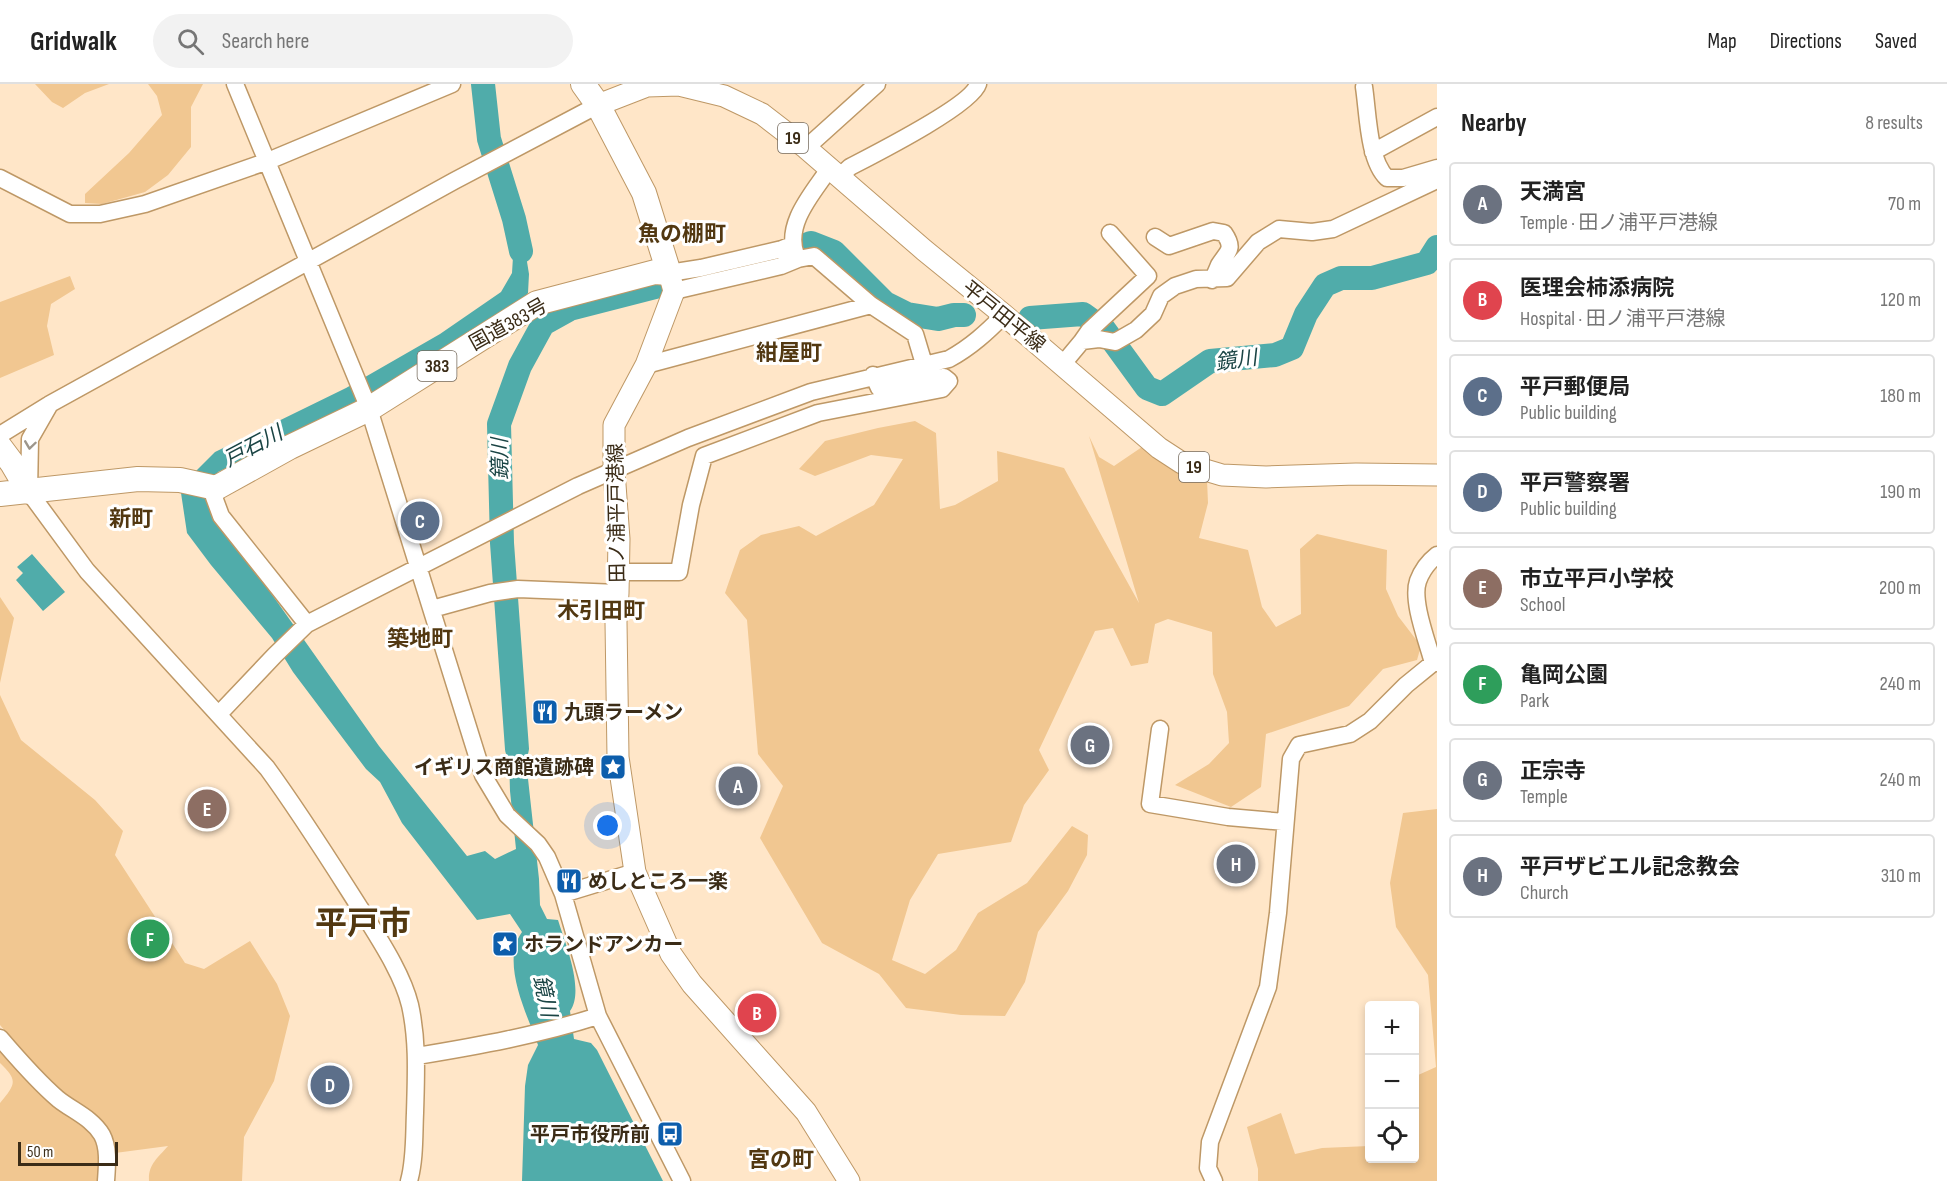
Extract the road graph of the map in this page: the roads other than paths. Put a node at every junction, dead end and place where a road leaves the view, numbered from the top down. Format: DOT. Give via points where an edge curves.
graph roads {
  1 [pos="235,84"];
  2 [pos="452,84"];
  3 [pos="583,84"];
  4 [pos="877,84"];
  5 [pos="978,84"];
  6 [pos="1364,87"];
  7 [pos="598,105"];
  8 [pos="1437,117"];
  9 [pos="807,148"];
  10 [pos="1373,152"];
  11 [pos="268,161"];
  12 [pos="1437,168"];
  13 [pos="834,173"];
  14 [pos="0,178"];
  15 [pos="1437,180"];
  16 [pos="1110,233"];
  17 [pos="1155,237"];
  18 [pos="796,253"];
  19 [pos="308,262"];
  20 [pos="1212,280"];
  21 [pos="671,282"];
  22 [pos="871,305"];
  23 [pos="1004,315"];
  24 [pos="1097,335"];
  25 [pos="924,364"];
  26 [pos="646,365"];
  27 [pos="1062,365"];
  28 [pos="873,375"];
  29 [pos="50,404"];
  30 [pos="369,409"];
  31 [pos="0,435"];
  32 [pos="0,447"];
  33 [pos="614,471"];
  34 [pos="1437,475"];
  35 [pos="216,488"];
  36 [pos="29,492"];
  37 [pos="0,494"];
  38 [pos="1437,555"];
  39 [pos="417,568"];
  40 [pos="618,572"];
  41 [pos="618,593"];
  42 [pos="432,609"];
  43 [pos="307,624"];
  44 [pos="1435,663"];
  45 [pos="219,714"];
  46 [pos="1160,729"];
  47 [pos="1285,822"];
  48 [pos="635,873"];
  49 [pos="563,894"];
  50 [pos="598,1016"];
  51 [pos="0,1038"];
  52 [pos="417,1056"];
  53 [pos="106,1181"];
  54 [pos="409,1181"];
  55 [pos="682,1181"];
  56 [pos="849,1181"];
  57 [pos="1214,1181"];
  1 -- 11 [label="street"];
  2 -- 11 [label="street"];
  3 -- 7 [label="highway"];
  4 -- 9 [label="street"];
  5 -- 13 [label="street" via="967,98 928,124"];
  6 -- 10 [label="street"];
  7 -- 9 [label="main road, 平戸田平線 / 19" via="647,86 679,85 724,96 762,114"];
  7 -- 19 [label="street"];
  7 -- 21 [label="highway" via="644,193"];
  8 -- 10 [label="street"];
  9 -- 13 [label="main road, 平戸田平線 / 19"];
  10 -- 12 [label="street" via="1378,170 1387,178 1403,178"];
  11 -- 14 [label="street" via="146,204 100,214 70,214"];
  11 -- 19 [label="street"];
  13 -- 18 [label="street" via="799,214"];
  13 -- 23 [label="main road, 平戸田平線 / 19"];
  15 -- 20 [label="street" via="1333,229 1278,230 1258,242 1227,278"];
  16 -- 24 [label="street" via="1148,276"];
  17 -- 20 [label="street" via="1169,246 1213,231 1224,233 1229,253"];
  18 -- 21 [label="street" via="782,249 701,268"];
  18 -- 22 [label="street" via="814,256"];
  19 -- 29 [label="street"];
  19 -- 30 [label="street"];
  20 -- 24 [label="street" via="1196,279 1175,286 1161,296 1153,314 1136,330"];
  21 -- 26 [label="main road, 田ノ浦平戸港線"];
  21 -- 30 [label="highway, 国道383号 / 383" via="655,272 537,303"];
  22 -- 25 [label="street" via="915,334"];
  22 -- 26 [label="street"];
  23 -- 25 [label="street" via="965,351"];
  23 -- 27 [label="main road, 平戸田平線 / 19"];
  24 -- 27 [label="street"];
  25 -- 28 [label="street"];
  26 -- 33 [label="main road, 田ノ浦平戸港線" via="614,425"];
  27 -- 34 [label="main road, 平戸田平線 / 19" via="1159,448 1182,463 1222,475"];
  28 -- 33 [label="street" via="756,411"];
  28 -- 40 [label="street" via="879,388 944,377 949,381 942,389 818,413 704,456 680,573"];
  29 -- 31 [label="street"];
  29 -- 36 [label="street, one-way" via="30,440"];
  30 -- 35 [label="highway, 国道383号 / 383"];
  30 -- 39 [label="street"];
  32 -- 36 [label="highway"];
  33 -- 39 [label="street"];
  33 -- 40 [label="main road, 田ノ浦平戸港線"];
  35 -- 36 [label="highway" via="180,480 138,479"];
  35 -- 43 [label="street" via="214,497 221,516"];
  36 -- 37 [label="highway"];
  36 -- 45 [label="street" via="87,571"];
  38 -- 44 [label="street" via="1426,565 1417,583 1417,601"];
  39 -- 42 [label="street"];
  39 -- 43 [label="street"];
  40 -- 41 [label="main road, 田ノ浦平戸港線"];
  41 -- 42 [label="street" via="518,589 490,592"];
  41 -- 48 [label="main road, 田ノ浦平戸港線" via="618,757"];
  42 -- 49 [label="street" via="483,775 507,815 547,857"];
  43 -- 45 [label="street"];
  44 -- 47 [label="street" via="1350,734 1299,745 1290,759"];
  45 -- 52 [label="street" via="267,768 377,936 409,1004"];
  46 -- 47 [label="street" via="1150,804 1217,816"];
  47 -- 57 [label="street" via="1268,987 1210,1142 1208,1168"];
  48 -- 49 [label="street"];
  48 -- 56 [label="main road, 田ノ浦平戸港線" via="670,954 806,1112"];
  49 -- 50 [label="street"];
  50 -- 52 [label="street" via="572,1025"];
  50 -- 55 [label="street"];
  51 -- 53 [label="street" via="58,1099 94,1123 103,1137 108,1161"];
  52 -- 54 [label="street"];
}
